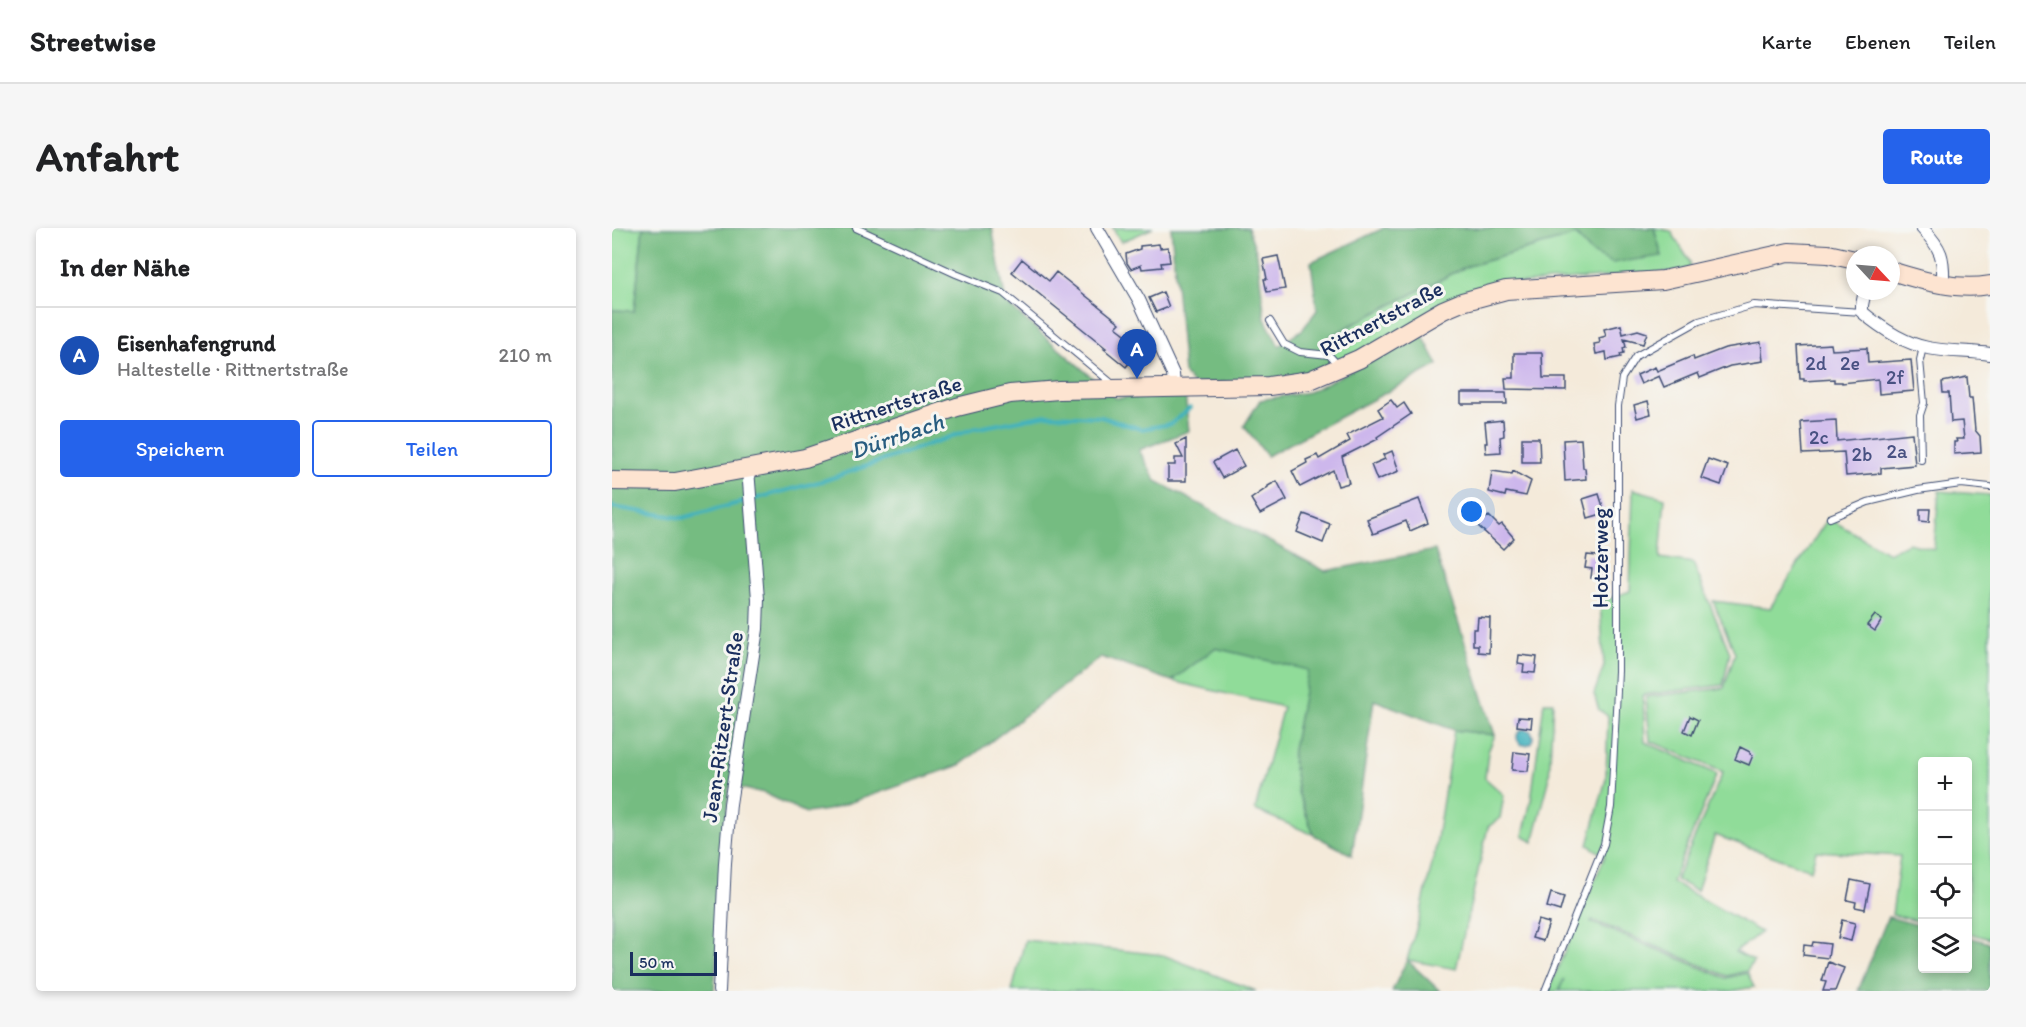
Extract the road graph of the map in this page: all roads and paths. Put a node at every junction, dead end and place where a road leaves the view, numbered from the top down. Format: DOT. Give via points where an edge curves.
graph roads {
  1 [pos="856,228"];
  2 [pos="1097,228"];
  3 [pos="1922,228"];
  4 [pos="1846,258"];
  5 [pos="1900,273"];
  6 [pos="1943,285"];
  7 [pos="1990,285"];
  8 [pos="1863,300"];
  9 [pos="1862,312"];
  10 [pos="1270,321"];
  11 [pos="1923,346"];
  12 [pos="1990,354"];
  13 [pos="1341,368"];
  14 [pos="1174,387"];
  15 [pos="1116,388"];
  16 [pos="1921,460"];
  17 [pos="748,469"];
  18 [pos="612,481"];
  19 [pos="1990,487"];
  20 [pos="1830,518"];
  21 [pos="719,991"];
  22 [pos="1545,991"];
  1 -- 15 [label="lane" via="1003,293"];
  2 -- 14 [label="street" via="1139,300 1173,374"];
  3 -- 6 [label="street" via="1944,261"];
  4 -- 13 [label="street, Rittnertstraße" via="1789,252 1663,280 1506,290 1443,310"];
  5 -- 6 [label="street"];
  6 -- 7 [label="street"];
  8 -- 9 [label="street"];
  9 -- 11 [label="street" via="1878,326"];
  9 -- 22 [label="lane, Hotzerweg" via="1754,305 1699,321 1636,356 1622,378 1618,406 1618,671 1611,807 1604,844"];
  10 -- 13 [label="lane" via="1284,344 1300,352 1329,355"];
  11 -- 12 [label="street"];
  11 -- 16 [label="lane"];
  13 -- 14 [label="street, Rittnertstraße" via="1290,384"];
  14 -- 15 [label="street, Rittnertstraße"];
  15 -- 17 [label="street, Rittnertstraße" via="993,398 805,458"];
  17 -- 18 [label="street, Rittnertstraße" via="675,482"];
  17 -- 21 [label="street, Jean-Ritzert-Straße" via="758,629 730,804"];
  19 -- 20 [label="lane" via="1961,484 1918,490 1868,502"];
}
